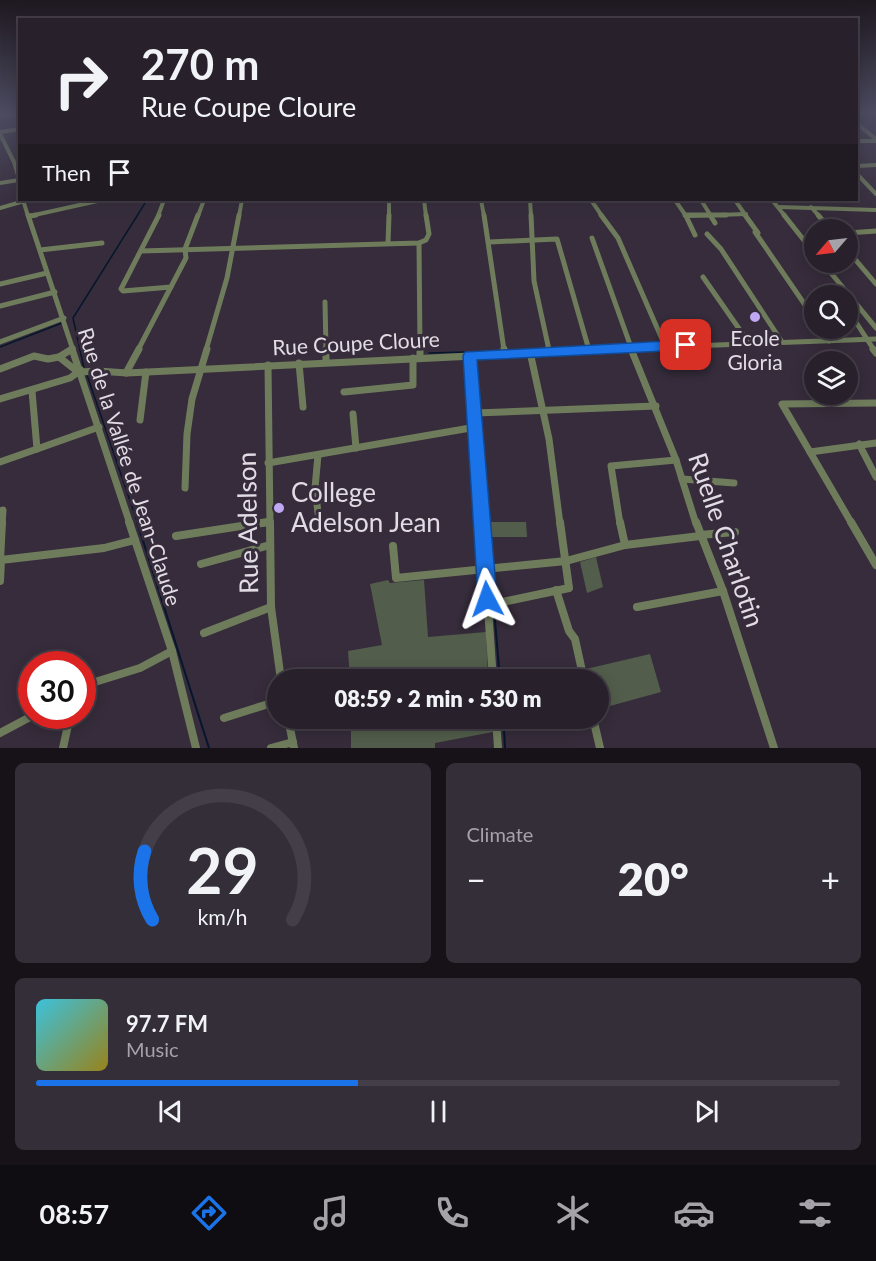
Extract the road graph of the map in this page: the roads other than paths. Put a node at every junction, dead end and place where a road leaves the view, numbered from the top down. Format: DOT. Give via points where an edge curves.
graph roads {
  1 [pos="8,147"];
  2 [pos="17,162"];
  3 [pos="876,165"];
  4 [pos="858,166"];
  5 [pos="858,175"];
  6 [pos="18,181"];
  7 [pos="0,183"];
  8 [pos="876,194"];
  9 [pos="21,201"];
  10 [pos="24,201"];
  11 [pos="98,201"];
  12 [pos="164,201"];
  13 [pos="204,201"];
  14 [pos="242,201"];
  15 [pos="389,201"];
  16 [pos="424,201"];
  17 [pos="481,201"];
  18 [pos="530,201"];
  19 [pos="592,201"];
  20 [pos="676,201"];
  21 [pos="701,201"];
  22 [pos="736,201"];
  23 [pos="773,201"];
  24 [pos="778,207"];
  25 [pos="810,207"];
  26 [pos="0,208"];
  27 [pos="876,210"];
  28 [pos="746,214"];
  29 [pos="710,215"];
  30 [pos="30,216"];
  31 [pos="686,216"];
  32 [pos="821,219"];
  33 [pos="715,222"];
  34 [pos="876,231"];
  35 [pos="858,232"];
  36 [pos="707,234"];
  37 [pos="695,235"];
  38 [pos="592,238"];
  39 [pos="804,240"];
  40 [pos="531,241"];
  41 [pos="490,242"];
  42 [pos="102,243"];
  43 [pos="388,243"];
  44 [pos="419,243"];
  45 [pos="185,249"];
  46 [pos="232,249"];
  47 [pos="40,250"];
  48 [pos="141,251"];
  49 [pos="858,263"];
  50 [pos="47,273"];
  51 [pos="831,273"];
  52 [pos="703,277"];
  53 [pos="0,284"];
  54 [pos="876,284"];
  55 [pos="171,287"];
  56 [pos="55,292"];
  57 [pos="326,302"];
  58 [pos="804,303"];
  59 [pos="0,306"];
  60 [pos="64,318"];
  61 [pos="858,326"];
  62 [pos="876,328"];
  63 [pos="876,339"];
  64 [pos="866,340"];
  65 [pos="829,341"];
  66 [pos="0,342"];
  67 [pos="782,342"];
  68 [pos="749,343"];
  69 [pos="665,346"];
  70 [pos="74,348"];
  71 [pos="632,348"];
  72 [pos="589,350"];
  73 [pos="549,351"];
  74 [pos="530,352"];
  75 [pos="876,353"];
  76 [pos="505,354"];
  77 [pos="470,356"];
  78 [pos="59,357"];
  79 [pos="416,358"];
  80 [pos="326,362"];
  81 [pos="299,363"];
  82 [pos="268,365"];
  83 [pos="201,368"];
  84 [pos="0,369"];
  85 [pos="82,371"];
  86 [pos="146,372"];
  87 [pos="126,373"];
  88 [pos="32,390"];
  89 [pos="344,392"];
  90 [pos="0,399"];
  91 [pos="876,403"];
  92 [pos="656,406"];
  93 [pos="303,407"];
  94 [pos="543,410"];
  95 [pos="475,413"];
  96 [pos="353,414"];
  97 [pos="140,420"];
  98 [pos="99,427"];
  99 [pos="476,427"];
  100 [pos="876,443"];
  101 [pos="859,444"];
  102 [pos="356,447"];
  103 [pos="36,449"];
  104 [pos="810,452"];
  105 [pos="318,455"];
  106 [pos="676,460"];
  107 [pos="0,462"];
  108 [pos="268,463"];
  109 [pos="876,477"];
  110 [pos="682,479"];
  111 [pos="734,483"];
  112 [pos="185,488"];
  113 [pos="0,511"];
  114 [pos="319,521"];
  115 [pos="269,522"];
  116 [pos="735,532"];
  117 [pos="176,536"];
  118 [pos="700,536"];
  119 [pos="135,540"];
  120 [pos="270,545"];
  121 [pos="625,545"];
  122 [pos="393,546"];
  123 [pos="1,560"];
  124 [pos="566,561"];
  125 [pos="201,564"];
  126 [pos="876,565"];
  127 [pos="485,568"];
  128 [pos="0,581"];
  129 [pos="556,590"];
  130 [pos="723,591"];
  131 [pos="492,604"];
  132 [pos="271,607"];
  133 [pos="637,607"];
  134 [pos="204,633"];
  135 [pos="172,651"];
  136 [pos="279,669"];
  137 [pos="493,669"];
  138 [pos="582,669"];
  139 [pos="96,682"];
  140 [pos="267,704"];
  141 [pos="224,718"];
  142 [pos="18,723"];
  143 [pos="67,729"];
  144 [pos="290,729"];
  145 [pos="497,729"];
  146 [pos="596,729"];
  147 [pos="0,733"];
  148 [pos="294,745"];
  149 [pos="773,746"];
  150 [pos="63,748"];
  151 [pos="196,748"];
  152 [pos="271,748"];
  153 [pos="498,748"];
  154 [pos="600,748"];
  1 -- 2 [label="street"];
  3 -- 4 [label="street"];
  5 -- 8 [label="street"];
  6 -- 7 [label="street"];
  9 -- 26 [label="street"];
  10 -- 30 [label="street, Rue de la Vallée de Jean-Claude"];
  11 -- 30 [label="street"];
  12 -- 48 [label="street"];
  13 -- 45 [label="street"];
  14 -- 46 [label="street"];
  15 -- 43 [label="street"];
  16 -- 44 [label="street" via="429,234"];
  17 -- 41 [label="street"];
  18 -- 40 [label="street"];
  19 -- 69 [label="street" via="618,238"];
  20 -- 31 [label="street"];
  21 -- 29 [label="street"];
  22 -- 28 [label="street"];
  23 -- 24 [label="street"];
  24 -- 25 [label="street"];
  24 -- 39 [label="street"];
  25 -- 27 [label="street"];
  25 -- 32 [label="street"];
  28 -- 29 [label="street"];
  28 -- 58 [label="street"];
  29 -- 31 [label="street"];
  29 -- 33 [label="street"];
  30 -- 47 [label="street, Rue de la Vallée de Jean-Claude"];
  31 -- 37 [label="street"];
  34 -- 35 [label="street"];
  36 -- 67 [label="street"];
  38 -- 71 [label="street, Ruelle Charlotin"];
  40 -- 41 [label="street"];
  40 -- 72 [label="street" via="557,239"];
  40 -- 73 [label="street" via="536,294"];
  41 -- 76 [label="street"];
  42 -- 47 [label="street"];
  43 -- 44 [label="street"];
  43 -- 46 [label="street"];
  44 -- 79 [label="street"];
  45 -- 46 [label="street"];
  45 -- 48 [label="street"];
  45 -- 55 [label="street" via="186,258"];
  46 -- 83 [label="street"];
  47 -- 50 [label="street, Rue de la Vallée de Jean-Claude"];
  48 -- 55 [label="street" via="121,290"];
  49 -- 54 [label="street"];
  50 -- 53 [label="street"];
  50 -- 56 [label="street, Rue de la Vallée de Jean-Claude"];
  51 -- 62 [label="street"];
  52 -- 68 [label="street"];
  55 -- 87 [label="street"];
  56 -- 59 [label="street"];
  56 -- 60 [label="street, Rue de la Vallée de Jean-Claude"];
  57 -- 80 [label="street"];
  60 -- 66 [label="street"];
  60 -- 70 [label="street, Rue de la Vallée de Jean-Claude"];
  61 -- 64 [label="street"];
  63 -- 64 [label="street, Rue Coupe Cloure"];
  64 -- 65 [label="street, Rue Coupe Cloure"];
  64 -- 75 [label="street"];
  65 -- 67 [label="street, Rue Coupe Cloure"];
  67 -- 68 [label="street, Rue Coupe Cloure"];
  68 -- 69 [label="street, Rue Coupe Cloure"];
  69 -- 71 [label="street, Rue Coupe Cloure"];
  70 -- 78 [label="street"];
  70 -- 85 [label="street, Rue de la Vallée de Jean-Claude"];
  71 -- 72 [label="street, Rue Coupe Cloure"];
  71 -- 92 [label="street, Ruelle Charlotin"];
  72 -- 73 [label="street, Rue Coupe Cloure"];
  73 -- 74 [label="street, Rue Coupe Cloure"];
  74 -- 76 [label="street, Rue Coupe Cloure"];
  74 -- 94 [label="street"];
  76 -- 77 [label="street, Rue Coupe Cloure"];
  77 -- 79 [label="street, Rue Coupe Cloure"];
  77 -- 95 [label="street"];
  78 -- 84 [label="street" via="34,356"];
  78 -- 85 [label="street"];
  79 -- 80 [label="street, Rue Coupe Cloure"];
  79 -- 89 [label="street" via="413,385"];
  80 -- 81 [label="street, Rue Coupe Cloure"];
  81 -- 82 [label="street, Rue Coupe Cloure"];
  81 -- 93 [label="street"];
  82 -- 83 [label="street, Rue Coupe Cloure"];
  82 -- 108 [label="street, Rue Adelson"];
  83 -- 86 [label="street, Rue Coupe Cloure"];
  83 -- 112 [label="street" via="187,434"];
  85 -- 87 [label="street, Rue Coupe Cloure"];
  85 -- 88 [label="street"];
  85 -- 98 [label="street, Rue de la Vallée de Jean-Claude"];
  86 -- 87 [label="street, Rue Coupe Cloure"];
  86 -- 97 [label="street"];
  88 -- 90 [label="street"];
  88 -- 103 [label="street"];
  91 -- 104 [label="street" via="782,404"];
  92 -- 94 [label="street"];
  92 -- 106 [label="street, Ruelle Charlotin"];
  94 -- 95 [label="street"];
  94 -- 124 [label="street"];
  95 -- 99 [label="street"];
  96 -- 102 [label="street"];
  98 -- 103 [label="street"];
  98 -- 119 [label="street, Rue de la Vallée de Jean-Claude"];
  99 -- 102 [label="street"];
  99 -- 127 [label="street"];
  100 -- 101 [label="street"];
  101 -- 104 [label="street"];
  101 -- 109 [label="street"];
  102 -- 105 [label="street"];
  103 -- 107 [label="street"];
  104 -- 126 [label="street"];
  105 -- 108 [label="street"];
  105 -- 114 [label="street" via="315,488"];
  106 -- 110 [label="street, Ruelle Charlotin"];
  106 -- 121 [label="street" via="611,466"];
  108 -- 115 [label="street, Rue Adelson"];
  110 -- 111 [label="street"];
  110 -- 118 [label="street, Ruelle Charlotin"];
  113 -- 123 [label="street" via="3,510 4,518"];
  115 -- 117 [label="street"];
  115 -- 120 [label="street, Rue Adelson"];
  116 -- 118 [label="street"];
  118 -- 121 [label="street"];
  118 -- 130 [label="street, Ruelle Charlotin"];
  119 -- 123 [label="street" via="104,548"];
  119 -- 135 [label="street, Rue de la Vallée de Jean-Claude"];
  120 -- 125 [label="street"];
  120 -- 132 [label="street, Rue Adelson"];
  121 -- 124 [label="street"];
  122 -- 127 [label="street" via="396,578"];
  123 -- 128 [label="street"];
  124 -- 127 [label="street"];
  124 -- 129 [label="street" via="570,588"];
  127 -- 131 [label="street"];
  129 -- 131 [label="street"];
  129 -- 138 [label="street"];
  130 -- 133 [label="street"];
  130 -- 149 [label="street, Ruelle Charlotin"];
  131 -- 137 [label="street"];
  132 -- 134 [label="street"];
  132 -- 136 [label="street, Rue Adelson"];
  135 -- 139 [label="street" via="132,671"];
  135 -- 151 [label="street, Rue de la Vallée de Jean-Claude"];
  140 -- 141 [label="street"];
  142 -- 147 [label="street"];
  143 -- 150 [label="street"];
  144 -- 148 [label="street"];
  145 -- 153 [label="street"];
  146 -- 154 [label="street"];
  148 -- 152 [label="street"];
}
